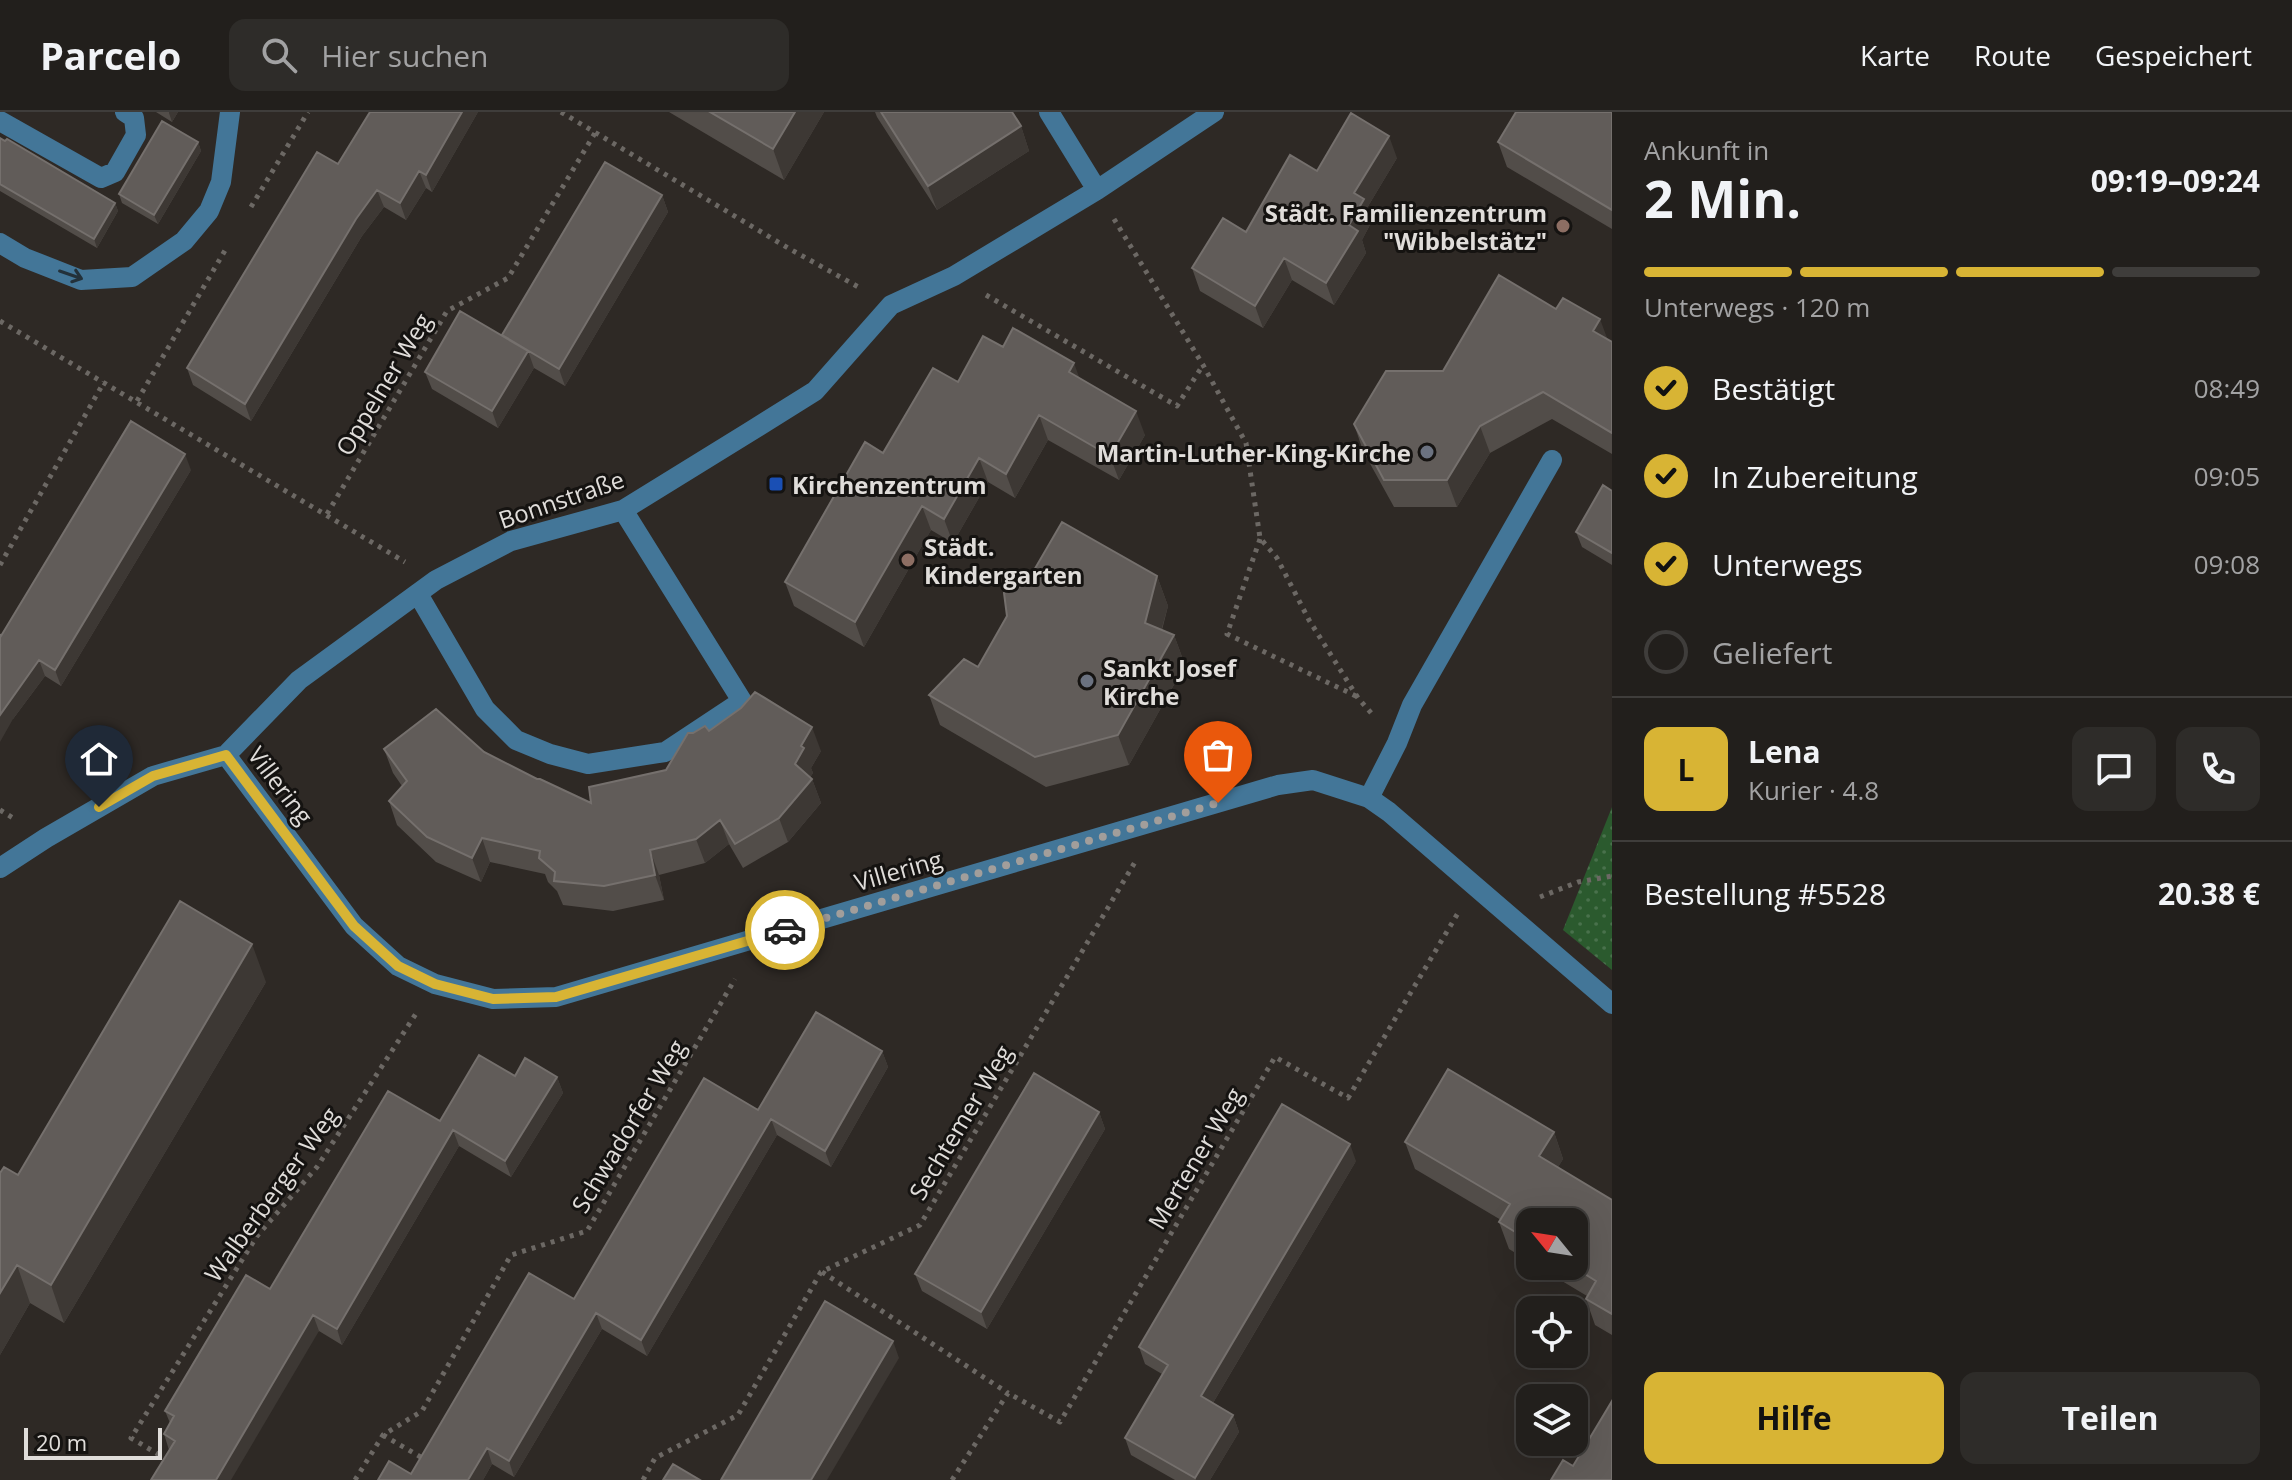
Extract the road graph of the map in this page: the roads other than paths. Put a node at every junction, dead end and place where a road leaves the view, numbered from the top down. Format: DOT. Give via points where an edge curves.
graph roads {
  1 [pos="125,112"];
  2 [pos="230,112"];
  3 [pos="1049,112"];
  4 [pos="1214,112"];
  5 [pos="0,121"];
  6 [pos="1097,190"];
  7 [pos="0,243"];
  8 [pos="1552,460"];
  9 [pos="623,510"];
  10 [pos="418,594"];
  11 [pos="226,755"];
  12 [pos="1369,798"];
  13 [pos="0,868"];
  14 [pos="1612,1004"];
  1 -- 5 [label="street" via="134,118 136,135 115,172 101,178"];
  7 -- 2 [label="street, one-way" via="81,280 132,277 184,241 209,211 221,182"];
  3 -- 6 [label="street"];
  4 -- 6 [label="street, Bonnstraße"];
  6 -- 9 [label="street, Bonnstraße" via="954,276 891,305 815,391"];
  8 -- 12 [label="street" via="1412,705"];
  9 -- 10 [label="street, Bonnstraße" via="511,541"];
  9 -- 10 [label="street" via="742,701 665,752 588,764 516,740 485,709"];
  10 -- 11 [label="street, Bonnstraße" via="299,680"];
  11 -- 12 [label="street, Villering" via="354,926 398,966 435,984 493,999 556,997 1278,785 1313,780"];
  11 -- 13 [label="street, Bonnstraße" via="153,776"];
  12 -- 14 [label="street, Villering"];
}
